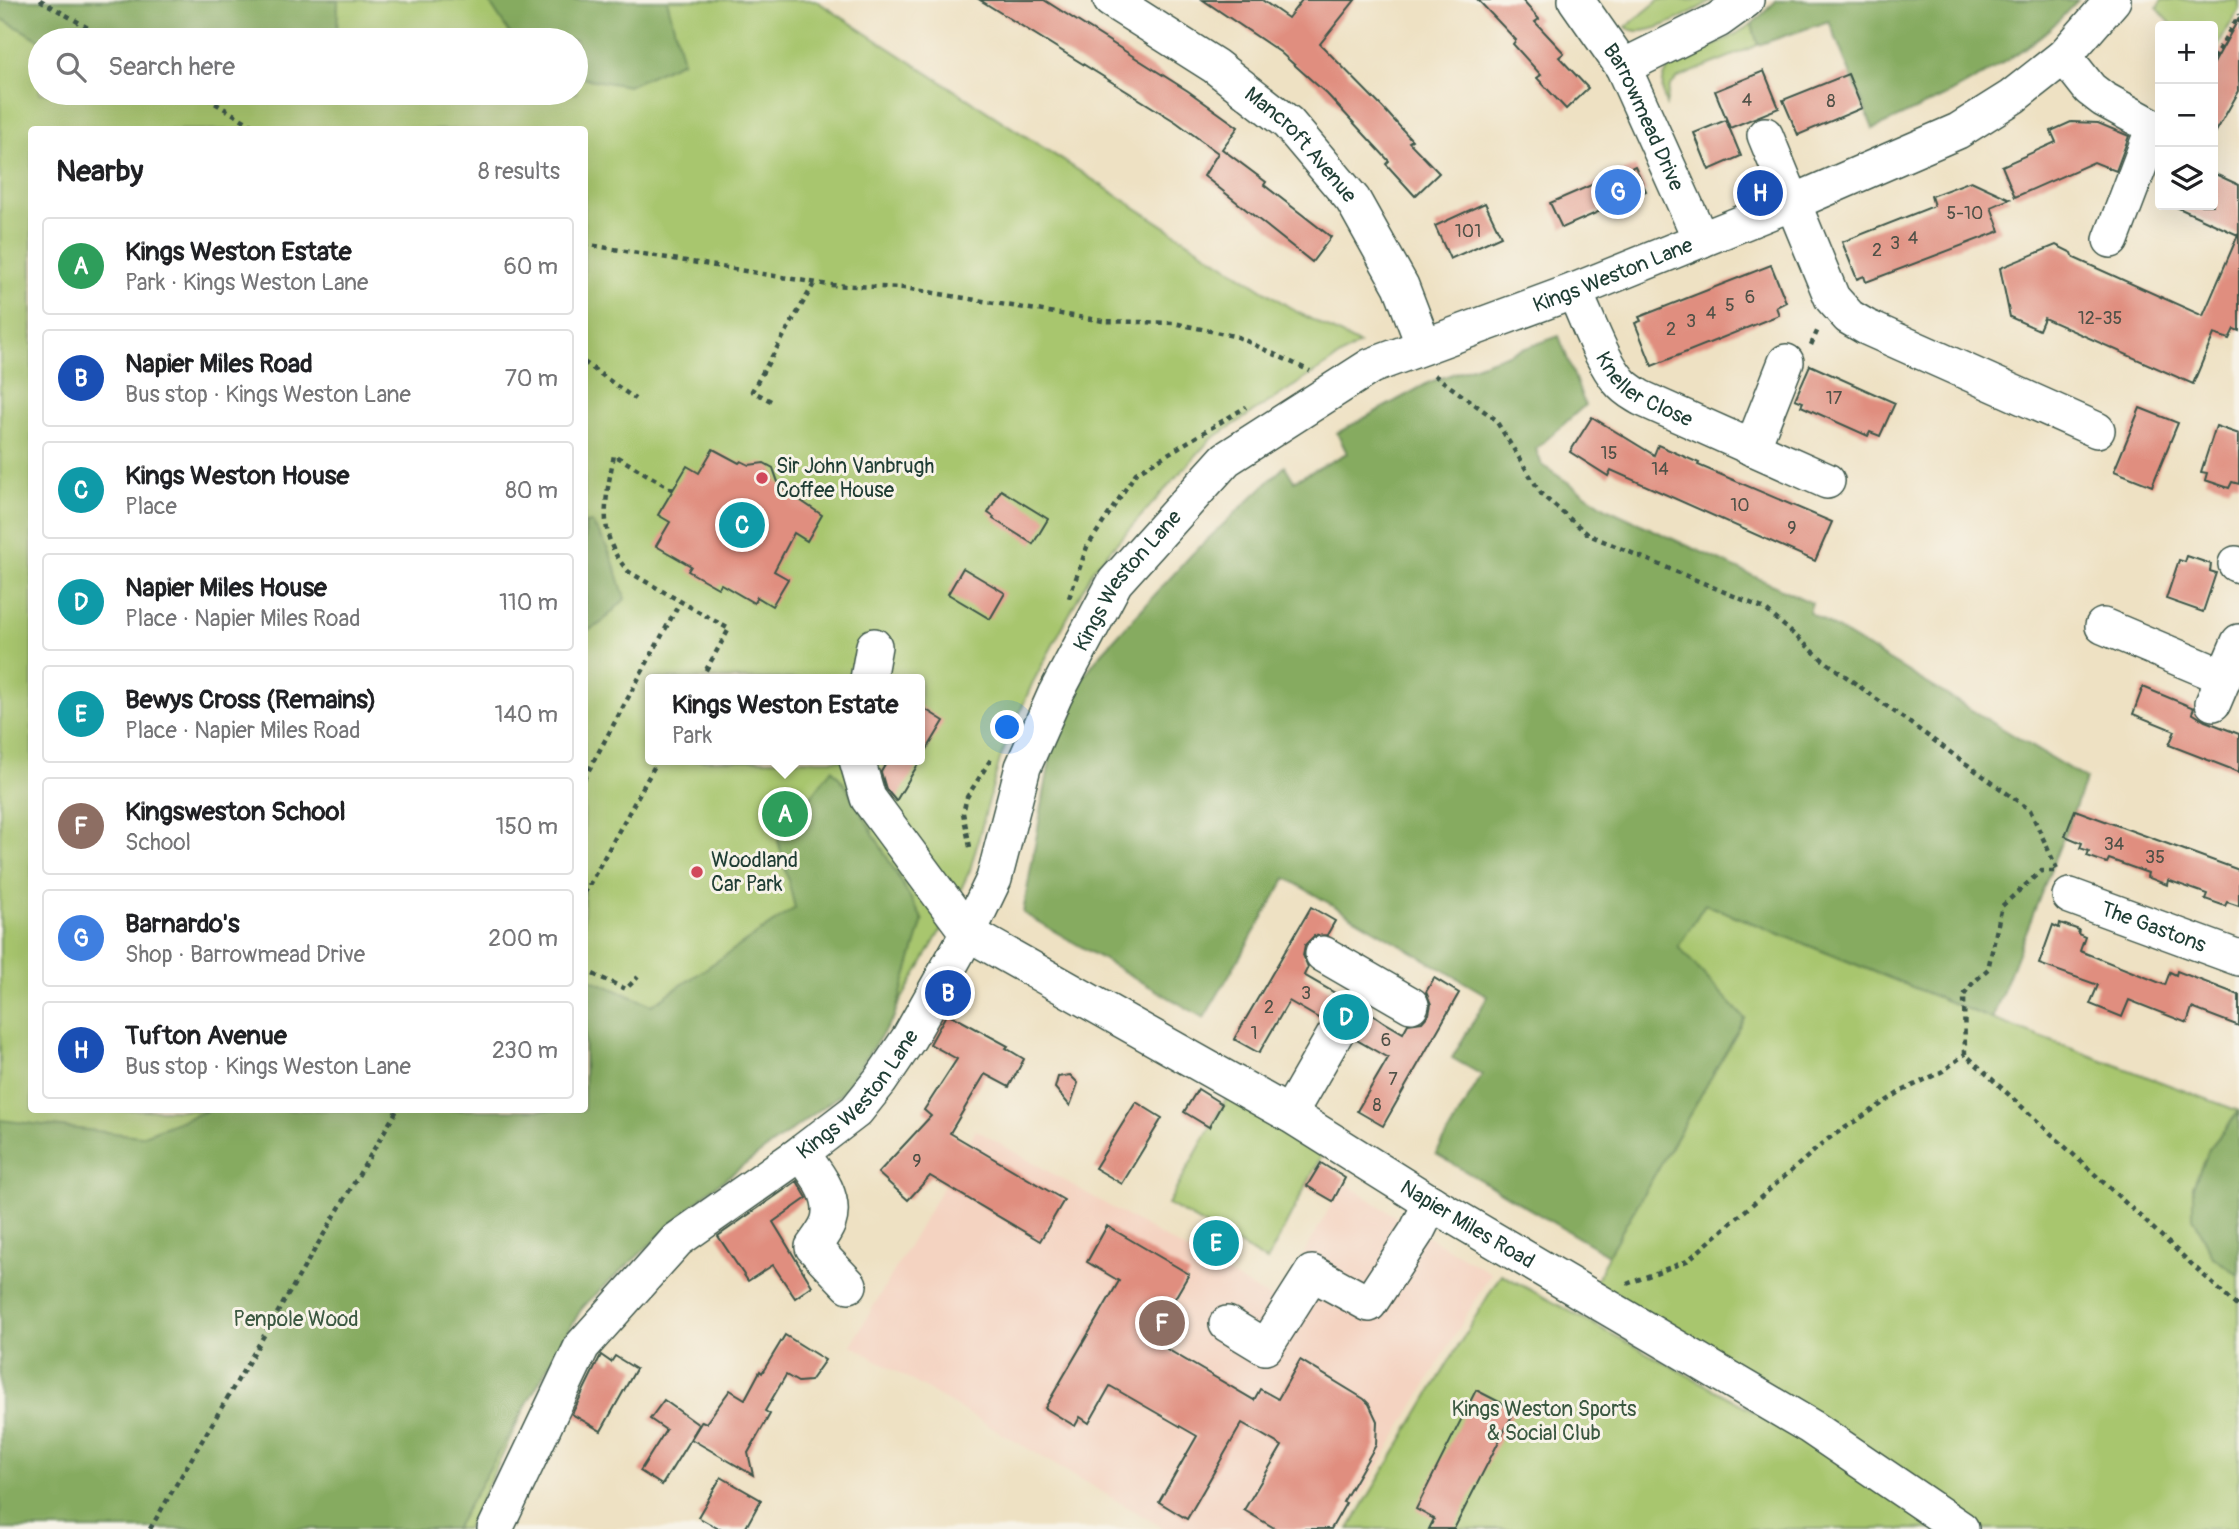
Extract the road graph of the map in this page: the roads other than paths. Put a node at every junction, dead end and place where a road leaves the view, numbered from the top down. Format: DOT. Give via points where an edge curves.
graph roads {
  1 [pos="1111,0"];
  2 [pos="1576,0"];
  3 [pos="1746,0"];
  4 [pos="2113,0"];
  5 [pos="2064,56"];
  6 [pos="1623,67"];
  7 [pos="1765,135"];
  8 [pos="1792,202"];
  9 [pos="1700,240"];
  10 [pos="2111,240"];
  11 [pos="1574,290"];
  12 [pos="1424,346"];
  13 [pos="1786,362"];
  14 [pos="2076,428"];
  15 [pos="1752,448"];
  16 [pos="1827,481"];
  17 [pos="2103,626"];
  18 [pos="2239,642"];
  19 [pos="859,765"];
  20 [pos="2064,883"];
  21 [pos="968,933"];
  22 [pos="1322,954"];
  23 [pos="2239,958"];
  24 [pos="1353,1003"];
  25 [pos="1411,1005"];
  26 [pos="1289,1114"];
  27 [pos="801,1153"];
  28 [pos="1431,1203"];
  29 [pos="849,1285"];
  30 [pos="1227,1324"];
  31 [pos="495,1529"];
  32 [pos="1961,1529"];
  1 -- 12 [label="street, Mancroft Avenue" via="1215,66 1297,134 1359,210 1401,286"];
  2 -- 6 [label="street, Barrowmead Drive"];
  3 -- 6 [label="street" via="1707,26"];
  4 -- 5 [label="street, Kings Weston Lane"];
  5 -- 8 [label="street, Kings Weston Lane" via="1958,131"];
  5 -- 10 [label="street" via="2090,89 2154,127"];
  6 -- 9 [label="street, Barrowmead Drive"];
  7 -- 8 [label="street"];
  8 -- 9 [label="street, Kings Weston Lane"];
  8 -- 14 [label="street" via="1832,298 1849,317"];
  9 -- 11 [label="street, Kings Weston Lane"];
  11 -- 12 [label="street, Kings Weston Lane"];
  11 -- 15 [label="street, Kneller Close" via="1626,389"];
  12 -- 21 [label="street, Kings Weston Lane" via="1371,366 1226,459 1115,582 1023,767 994,879"];
  13 -- 15 [label="street"];
  15 -- 16 [label="street, Kneller Close"];
  17 -- 18 [label="street" via="2219,690"];
  19 -- 21 [label="street" via="868,798"];
  20 -- 23 [label="street, The Gastons"];
  21 -- 26 [label="street, Napier Miles Road"];
  21 -- 27 [label="street, Kings Weston Lane" via="880,1081 856,1111"];
  22 -- 24 [label="street"];
  24 -- 25 [label="street"];
  24 -- 26 [label="street"];
  26 -- 28 [label="street, Napier Miles Road"];
  27 -- 29 [label="street" via="823,1183 830,1202 828,1223 813,1247"];
  27 -- 31 [label="street, Kings Weston Lane" via="677,1240 582,1346"];
  28 -- 30 [label="street" via="1369,1304 1312,1273 1265,1348"];
  28 -- 32 [label="street, Napier Miles Road" via="1811,1427"];
}
